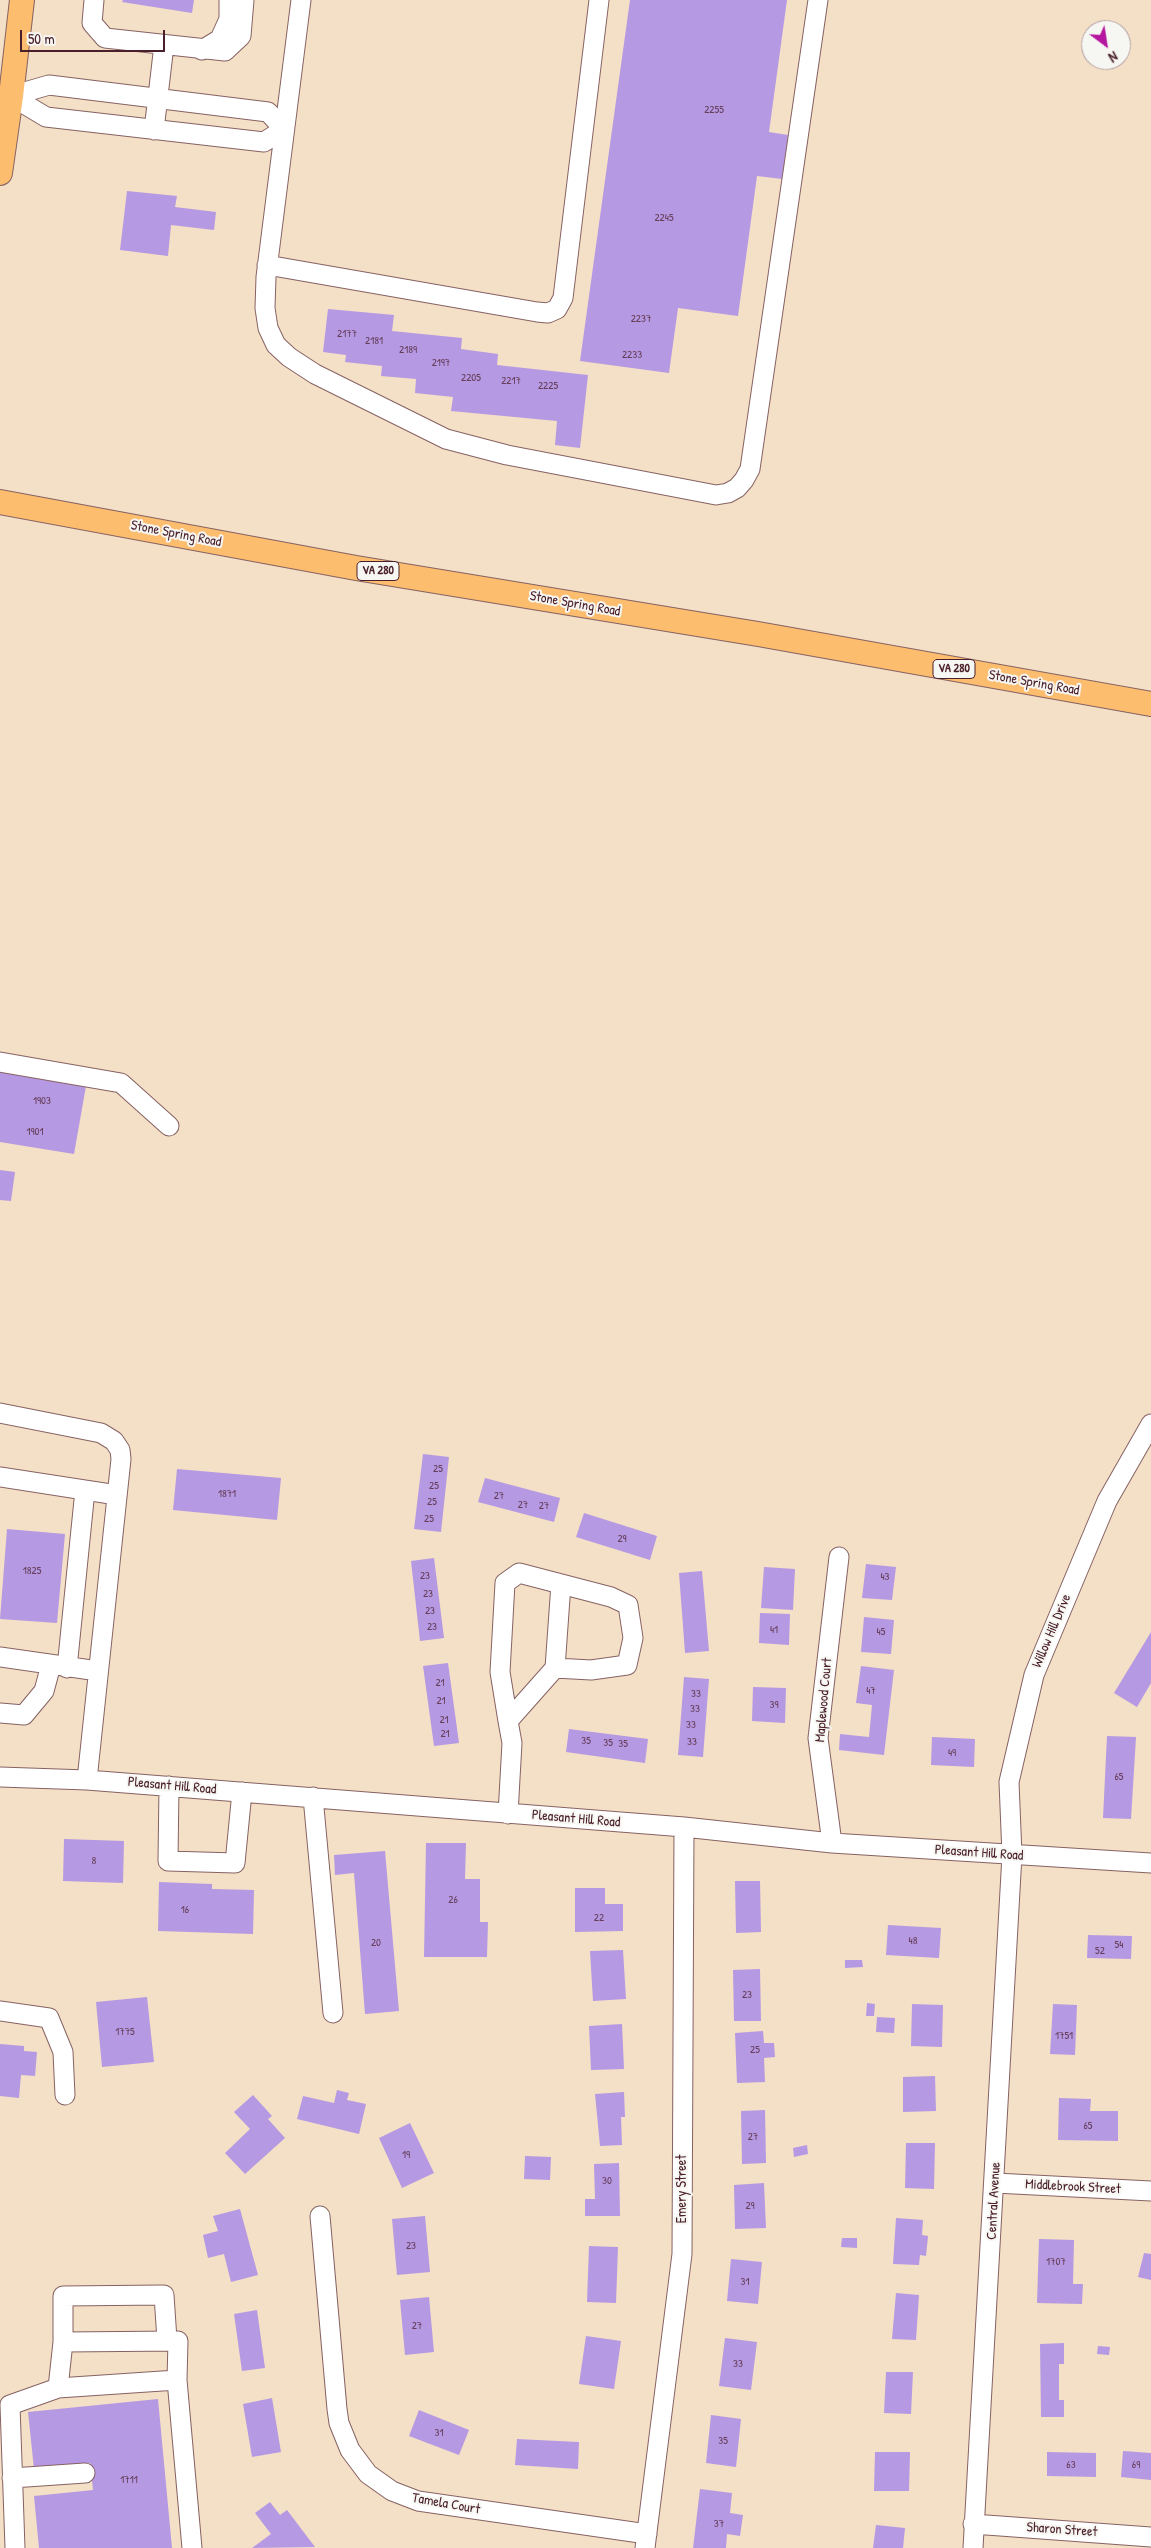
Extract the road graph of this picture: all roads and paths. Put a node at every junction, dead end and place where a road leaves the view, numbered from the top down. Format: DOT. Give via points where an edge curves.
graph roads {
  1 [pos="22,0"];
  2 [pos="94,0"];
  3 [pos="230,0"];
  4 [pos="244,0"];
  5 [pos="301,0"];
  6 [pos="599,0"];
  7 [pos="818,0"];
  8 [pos="164,45"];
  9 [pos="202,50"];
  10 [pos="11,96"];
  11 [pos="158,98"];
  12 [pos="284,129"];
  13 [pos="154,130"];
  14 [pos="0,173"];
  15 [pos="267,265"];
  16 [pos="0,502"];
  17 [pos="1151,704"];
  18 [pos="0,1062"];
  19 [pos="169,1126"];
  20 [pos="0,1412"];
  21 [pos="1151,1424"];
  22 [pos="0,1477"];
  23 [pos="85,1490"];
  24 [pos="117,1495"];
  25 [pos="839,1557"];
  26 [pos="561,1584"];
  27 [pos="0,1657"];
  28 [pos="59,1667"];
  29 [pos="556,1668"];
  30 [pos="98,1671"];
  31 [pos="0,1713"];
  32 [pos="508,1721"];
  33 [pos="0,1777"];
  34 [pos="87,1780"];
  35 [pos="170,1786"];
  36 [pos="242,1792"];
  37 [pos="313,1797"];
  38 [pos="508,1814"];
  39 [pos="684,1828"];
  40 [pos="832,1843"];
  41 [pos="1012,1855"];
  42 [pos="1151,1863"];
  43 [pos="0,2011"];
  44 [pos="333,2013"];
  45 [pos="64,2095"];
  46 [pos="995,2184"];
  47 [pos="1151,2191"];
  48 [pos="320,2216"];
  49 [pos="167,2340"];
  50 [pos="63,2342"];
  51 [pos="177,2380"];
  52 [pos="58,2388"];
  53 [pos="5,2405"];
  54 [pos="85,2473"];
  55 [pos="12,2478"];
  56 [pos="973,2524"];
  57 [pos="1151,2537"];
  58 [pos="646,2541"];
  59 [pos="15,2548"];
  60 [pos="192,2548"];
  61 [pos="973,2548"];
  1 -- 10 [label="main road"];
  2 -- 8 [label="street" via="92,23 105,38"];
  3 -- 9 [label="street" via="229,19 220,39"];
  4 -- 9 [label="street" via="241,36 225,51"];
  5 -- 12 [label="street"];
  6 -- 15 [label="street" via="563,298 557,309 548,313 537,312"];
  7 -- 15 [label="street" via="750,469 741,484 728,493 711,494 507,455 446,439 323,378 276,345 268,328 265,308"];
  8 -- 9 [label="street"];
  8 -- 11 [label="street"];
  10 -- 11 [label="street" via="49,85"];
  10 -- 13 [label="street" via="46,117"];
  10 -- 14 [label="main road"];
  11 -- 12 [label="street" via="268,112"];
  11 -- 13 [label="street"];
  12 -- 13 [label="street" via="264,142"];
  12 -- 15 [label="street"];
  16 -- 17 [label="main road, Stone Spring Road / VA 280" via="356,568"];
  18 -- 19 [label="street" via="121,1083"];
  20 -- 24 [label="street" via="101,1433 111,1438 121,1457"];
  21 -- 41 [label="street, Willow Hill Drive" via="1107,1501 1034,1675 1009,1782"];
  22 -- 23 [label="street"];
  23 -- 24 [label="street"];
  23 -- 28 [label="street"];
  24 -- 30 [label="street"];
  25 -- 40 [label="street, Maplewood Court" via="818,1738"];
  26 -- 29 [label="street"];
  26 -- 29 [label="street" via="611,1597 628,1605 633,1638 627,1665 592,1670"];
  26 -- 32 [label="street" via="519,1573 505,1583 500,1672"];
  27 -- 28 [label="street"];
  28 -- 30 [label="street"];
  28 -- 31 [label="street" via="24,1715"];
  29 -- 32 [label="street"];
  30 -- 34 [label="street"];
  32 -- 38 [label="street" via="512,1742"];
  33 -- 34 [label="street, Pleasant Hill Road"];
  34 -- 35 [label="street, Pleasant Hill Road"];
  35 -- 36 [label="street, Pleasant Hill Road"];
  35 -- 36 [label="street" via="168,1861 235,1863"];
  36 -- 37 [label="street, Pleasant Hill Road"];
  37 -- 38 [label="street, Pleasant Hill Road"];
  37 -- 44 [label="street"];
  38 -- 39 [label="street, Pleasant Hill Road"];
  39 -- 40 [label="street, Pleasant Hill Road"];
  39 -- 58 [label="street, Emery Street" via="682,2254"];
  40 -- 41 [label="street, Pleasant Hill Road"];
  41 -- 42 [label="street, Pleasant Hill Road"];
  41 -- 46 [label="street, Central Avenue"];
  43 -- 45 [label="street" via="49,2018 63,2052"];
  46 -- 47 [label="street, Middlebrook Street"];
  46 -- 56 [label="street, Central Avenue"];
  48 -- 58 [label="street, Tamela Court" via="337,2408 350,2450 368,2474 392,2491 418,2501"];
  49 -- 50 [label="street"];
  49 -- 50 [label="street" via="164,2295 63,2296"];
  49 -- 51 [label="street" via="178,2342"];
  50 -- 52 [label="street"];
  51 -- 52 [label="street"];
  51 -- 60 [label="street"];
  52 -- 53 [label="street"];
  53 -- 55 [label="street"];
  54 -- 55 [label="street"];
  55 -- 59 [label="street"];
  56 -- 57 [label="street, Sharon Street"];
  56 -- 61 [label="street, Central Avenue"];
}
